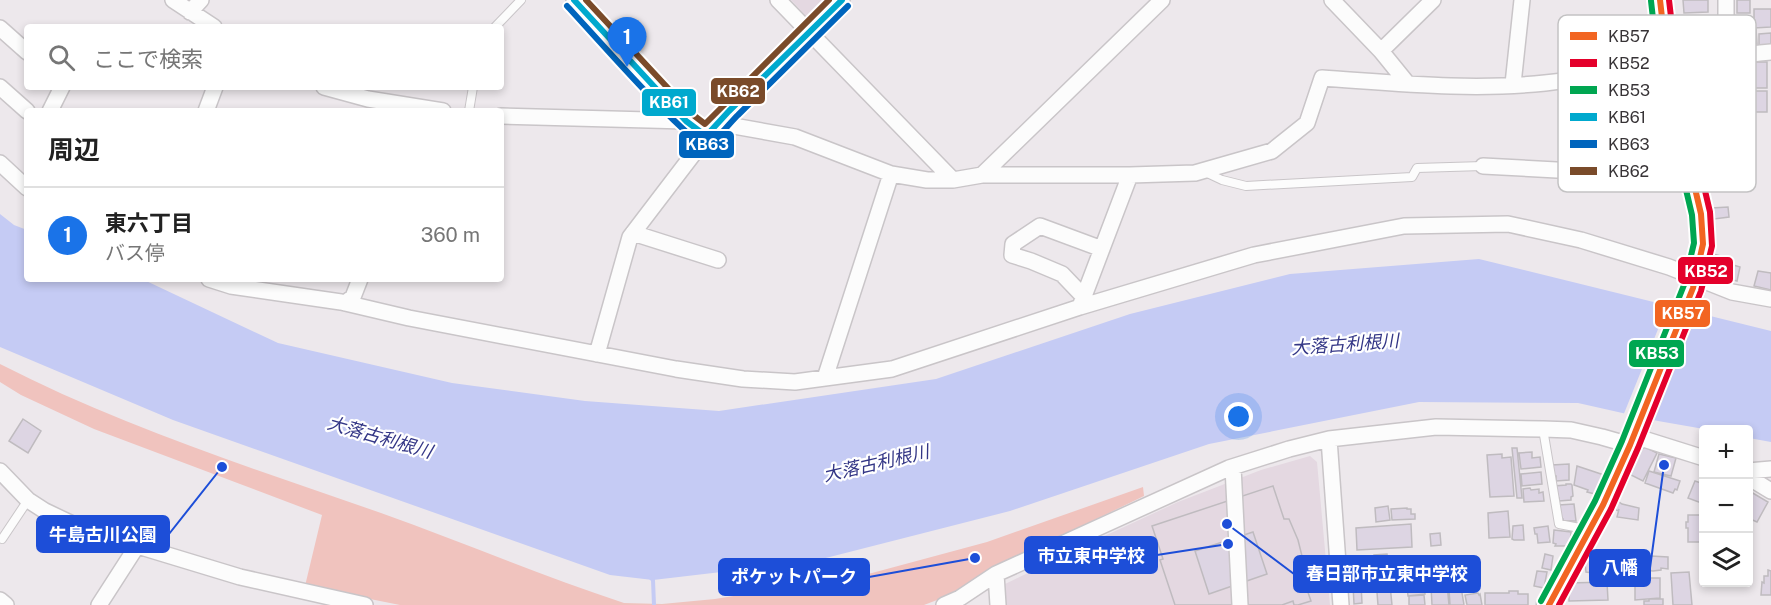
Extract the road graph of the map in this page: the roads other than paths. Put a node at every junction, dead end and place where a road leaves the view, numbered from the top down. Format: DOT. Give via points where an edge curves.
graph roads {
  1 [pos="173,0"];
  2 [pos="201,0"];
  3 [pos="521,0"];
  4 [pos="574,0"];
  5 [pos="778,0"];
  6 [pos="842,0"];
  7 [pos="1162,0"];
  8 [pos="1332,0"];
  9 [pos="1433,0"];
  10 [pos="1522,0"];
  11 [pos="1660,0"];
  12 [pos="190,12"];
  13 [pos="1661,15"];
  14 [pos="209,24"];
  15 [pos="498,24"];
  16 [pos="0,27"];
  17 [pos="808,33"];
  18 [pos="24,49"];
  19 [pos="1381,51"];
  20 [pos="1771,52"];
  21 [pos="1756,53"];
  22 [pos="1558,81"];
  23 [pos="1407,83"];
  24 [pos="1513,84"];
  25 [pos="0,87"];
  26 [pos="60,90"];
  27 [pos="214,90"];
  28 [pos="335,90"];
  29 [pos="472,90"];
  30 [pos="24,108"];
  31 [pos="52,108"];
  32 [pos="207,108"];
  33 [pos="414,108"];
  34 [pos="470,108"];
  35 [pos="504,116"];
  36 [pos="686,121"];
  37 [pos="717,123"];
  38 [pos="706,136"];
  39 [pos="0,163"];
  40 [pos="1483,166"];
  41 [pos="1558,170"];
  42 [pos="1204,171"];
  43 [pos="891,174"];
  44 [pos="982,175"];
  45 [pos="1130,175"];
  46 [pos="953,180"];
  47 [pos="24,186"];
  48 [pos="1695,192"];
  49 [pos="633,233"];
  50 [pos="1102,249"];
  51 [pos="718,260"];
  52 [pos="220,282"];
  53 [pos="359,282"];
  54 [pos="1695,283"];
  55 [pos="1771,299"];
  56 [pos="1082,302"];
  57 [pos="345,303"];
  58 [pos="597,354"];
  59 [pos="825,378"];
  60 [pos="1543,429"];
  61 [pos="1635,434"];
  62 [pos="1329,439"];
  63 [pos="1699,456"];
  64 [pos="1233,467"];
  65 [pos="1771,469"];
  66 [pos="0,471"];
  67 [pos="1753,471"];
  68 [pos="1752,479"];
  69 [pos="1771,491"];
  70 [pos="28,500"];
  71 [pos="1590,529"];
  72 [pos="2,539"];
  73 [pos="137,546"];
  74 [pos="996,574"];
  75 [pos="0,600"];
  76 [pos="6,605"];
  77 [pos="99,605"];
  78 [pos="365,605"];
  79 [pos="944,605"];
  80 [pos="998,605"];
  81 [pos="1240,605"];
  82 [pos="1341,605"];
  83 [pos="1549,605"];
  1 -- 12 [label="street"];
  2 -- 12 [label="street"];
  3 -- 15 [label="lane"];
  4 -- 36 [label="street"];
  5 -- 17 [label="street"];
  6 -- 17 [label="street"];
  7 -- 44 [label="street"];
  8 -- 19 [label="street"];
  9 -- 19 [label="street"];
  10 -- 24 [label="street"];
  11 -- 13 [label="main road"];
  12 -- 14 [label="street"];
  16 -- 18 [label="street"];
  17 -- 37 [label="street"];
  17 -- 46 [label="street"];
  19 -- 23 [label="street"];
  20 -- 21 [label="street"];
  22 -- 24 [label="street"];
  23 -- 24 [label="street"];
  23 -- 42 [label="street" via="1322,78 1307,123 1272,151"];
  25 -- 30 [label="street"];
  26 -- 31 [label="street"];
  27 -- 32 [label="street"];
  28 -- 33 [label="street"];
  29 -- 34 [label="lane"];
  35 -- 36 [label="street"];
  36 -- 38 [label="street"];
  37 -- 38 [label="street"];
  37 -- 43 [label="street" via="795,137"];
  38 -- 49 [label="street"];
  39 -- 47 [label="street"];
  40 -- 41 [label="street"];
  40 -- 42 [label="lane" via="1417,168 1412,177 1246,186"];
  42 -- 45 [label="street"];
  43 -- 46 [label="street"];
  43 -- 59 [label="street"];
  44 -- 45 [label="street"];
  44 -- 46 [label="street"];
  45 -- 50 [label="street"];
  48 -- 54 [label="main road" via="1703,244"];
  49 -- 51 [label="street"];
  49 -- 58 [label="street"];
  50 -- 56 [label="street"];
  50 -- 56 [label="street" via="1040,226 1013,244 1012,255 1062,274"];
  52 -- 57 [label="street"];
  53 -- 57 [label="street" via="353,297"];
  54 -- 55 [label="street"];
  54 -- 56 [label="street" via="1669,267 1581,240 1508,224 1404,226 1254,255"];
  54 -- 61 [label="main road"];
  56 -- 59 [label="street" via="891,369"];
  57 -- 58 [label="street"];
  58 -- 59 [label="street" via="743,379 795,382"];
  60 -- 61 [label="street" via="1602,436"];
  60 -- 62 [label="street" via="1436,427"];
  60 -- 71 [label="lane" via="1559,524"];
  61 -- 63 [label="street"];
  61 -- 71 [label="main road"];
  62 -- 64 [label="street"];
  62 -- 82 [label="street"];
  64 -- 74 [label="street"];
  64 -- 81 [label="street"];
  65 -- 67 [label="street"];
  66 -- 70 [label="street"];
  68 -- 69 [label="street"];
  70 -- 72 [label="lane"];
  70 -- 73 [label="street" via="85,530"];
  71 -- 83 [label="main road"];
  73 -- 77 [label="street"];
  73 -- 78 [label="street" via="240,577"];
  74 -- 79 [label="street"];
  74 -- 80 [label="street"];
  75 -- 76 [label="street"];
}
